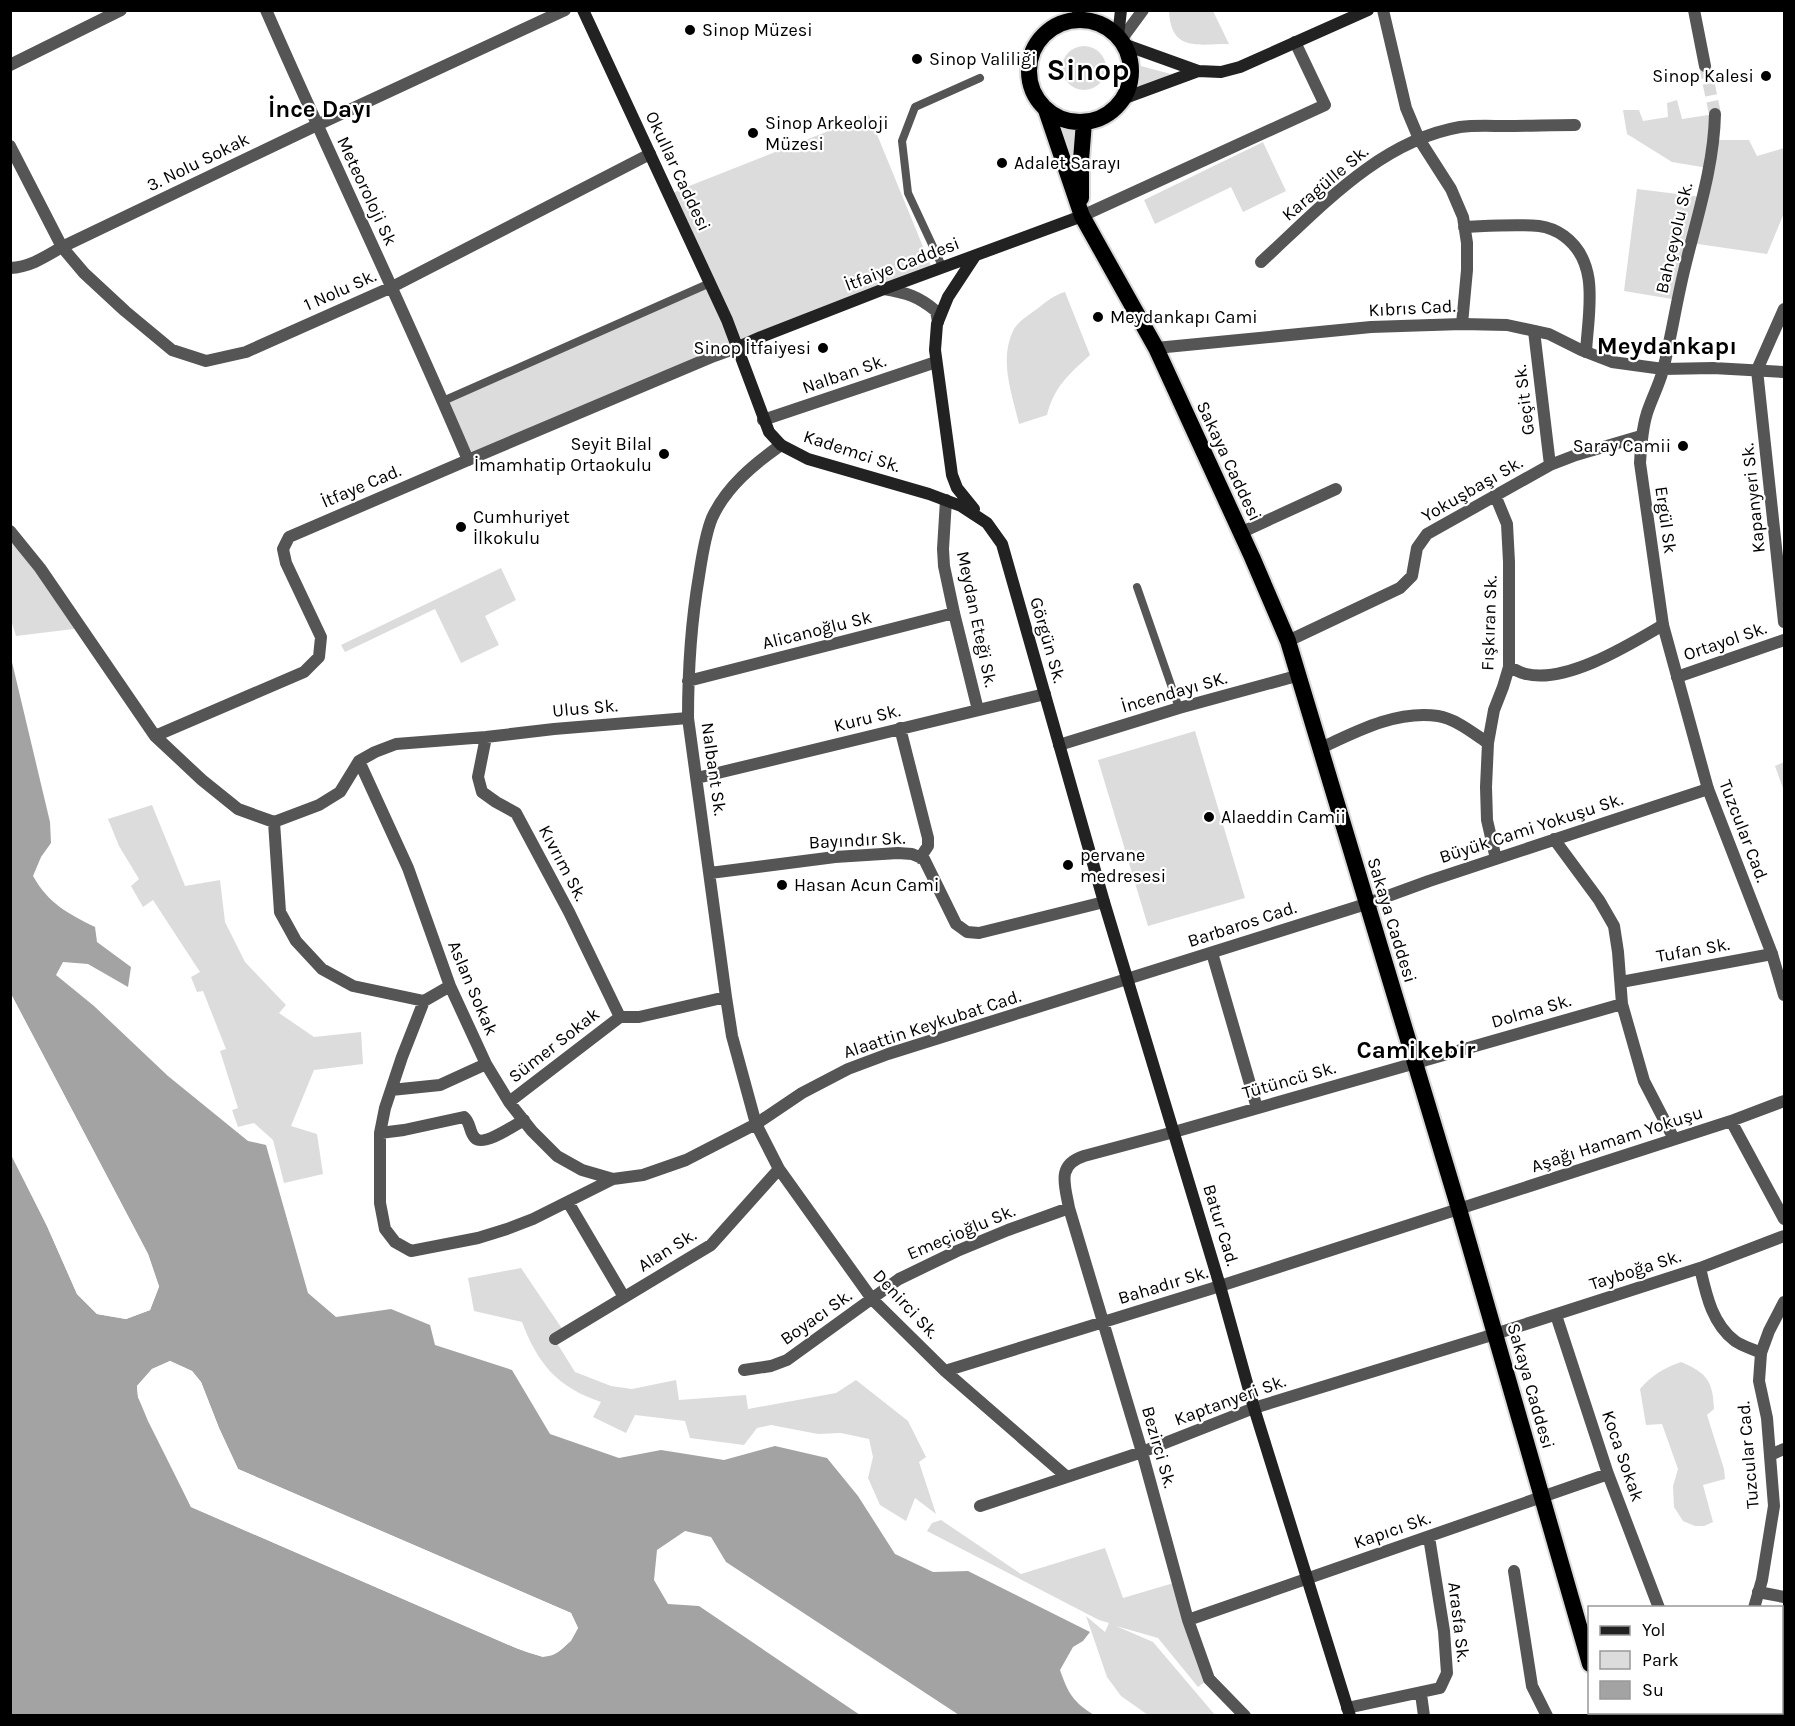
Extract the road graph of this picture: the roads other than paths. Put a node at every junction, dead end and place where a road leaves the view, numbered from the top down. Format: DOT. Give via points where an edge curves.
graph roads {
  1 [pos="121,10"];
  2 [pos="266,10"];
  3 [pos="565,10"];
  4 [pos="583,10"];
  5 [pos="1121,10"];
  6 [pos="1143,10"];
  7 [pos="1383,10"];
  8 [pos="1694,10"];
  9 [pos="1364,11"];
  10 [pos="1077,15"];
  11 [pos="1121,40"];
  12 [pos="1295,42"];
  13 [pos="10,65"];
  14 [pos="1705,66"];
  15 [pos="1198,71"];
  16 [pos="980,78"];
  17 [pos="1122,99"];
  18 [pos="1047,110"];
  19 [pos="1715,114"];
  20 [pos="1084,122"];
  21 [pos="317,125"];
  22 [pos="1575,125"];
  23 [pos="1419,140"];
  24 [pos="10,146"];
  25 [pos="650,154"];
  26 [pos="1082,216"];
  27 [pos="1464,226"];
  28 [pos="62,247"];
  29 [pos="975,256"];
  30 [pos="1261,262"];
  31 [pos="10,268"];
  32 [pos="943,268"];
  33 [pos="710,283"];
  34 [pos="392,287"];
  35 [pos="884,289"];
  36 [pos="1785,309"];
  37 [pos="938,322"];
  38 [pos="1462,324"];
  39 [pos="1534,331"];
  40 [pos="736,348"];
  41 [pos="1156,348"];
  42 [pos="1586,352"];
  43 [pos="936,362"];
  44 [pos="1664,369"];
  45 [pos="1757,370"];
  46 [pos="1785,372"];
  47 [pos="443,400"];
  48 [pos="764,420"];
  49 [pos="1641,436"];
  50 [pos="781,445"];
  51 [pos="468,460"];
  52 [pos="1550,465"];
  53 [pos="1336,489"];
  54 [pos="1495,495"];
  55 [pos="946,500"];
  56 [pos="987,523"];
  57 [pos="10,531"];
  58 [pos="1240,533"];
  59 [pos="1002,544"];
  60 [pos="1137,587"];
  61 [pos="954,613"];
  62 [pos="1785,622"];
  63 [pos="1663,625"];
  64 [pos="1785,640"];
  65 [pos="1288,641"];
  66 [pos="1509,667"];
  67 [pos="1300,675"];
  68 [pos="1677,677"];
  69 [pos="688,681"];
  70 [pos="1045,694"];
  71 [pos="1179,708"];
  72 [pos="978,710"];
  73 [pos="688,718"];
  74 [pos="900,728"];
  75 [pos="155,736"];
  76 [pos="486,737"];
  77 [pos="1488,742"];
  78 [pos="1059,745"];
  79 [pos="1321,748"];
  80 [pos="359,761"];
  81 [pos="697,778"];
  82 [pos="1708,789"];
  83 [pos="274,822"];
  84 [pos="1554,839"];
  85 [pos="920,858"];
  86 [pos="1496,859"];
  87 [pos="710,873"];
  88 [pos="1104,902"];
  89 [pos="1366,904"];
  90 [pos="1212,953"];
  91 [pos="1772,954"];
  92 [pos="1128,980"];
  93 [pos="1621,982"];
  94 [pos="450,986"];
  95 [pos="1785,995"];
  96 [pos="726,997"];
  97 [pos="424,1000"];
  98 [pos="1622,1004"];
  99 [pos="620,1017"];
  100 [pos="1414,1063"];
  101 [pos="486,1064"];
  102 [pos="392,1090"];
  103 [pos="1785,1101"];
  104 [pos="509,1102"];
  105 [pos="1257,1108"];
  106 [pos="524,1120"];
  107 [pos="1731,1121"];
  108 [pos="756,1124"];
  109 [pos="380,1132"];
  110 [pos="1174,1132"];
  111 [pos="1674,1139"];
  112 [pos="779,1169"];
  113 [pos="613,1179"];
  114 [pos="568,1202"];
  115 [pos="1069,1208"];
  116 [pos="1459,1209"];
  117 [pos="1785,1219"];
  118 [pos="1785,1236"];
  119 [pos="1700,1268"];
  120 [pos="1220,1286"];
  121 [pos="624,1298"];
  122 [pos="872,1299"];
  123 [pos="1785,1302"];
  124 [pos="1556,1315"];
  125 [pos="1104,1321"];
  126 [pos="1495,1334"];
  127 [pos="555,1339"];
  128 [pos="1761,1353"];
  129 [pos="744,1371"];
  130 [pos="945,1371"];
  131 [pos="1254,1408"];
  132 [pos="1785,1449"];
  133 [pos="1142,1452"];
  134 [pos="1770,1455"];
  135 [pos="1608,1474"];
  136 [pos="1067,1477"];
  137 [pos="1543,1498"];
  138 [pos="980,1506"];
  139 [pos="1428,1537"];
  140 [pos="1514,1571"];
  141 [pos="1307,1578"];
  142 [pos="1758,1592"];
  143 [pos="1785,1597"];
  144 [pos="1658,1606"];
  145 [pos="1754,1606"];
  146 [pos="1188,1620"];
  147 [pos="1588,1657"];
  148 [pos="1783,1685"];
  149 [pos="1421,1694"];
  150 [pos="1785,1709"];
  151 [pos="1348,1712"];
  152 [pos="1545,1715"];
  153 [pos="1245,1716"];
  154 [pos="1424,1716"];
  1 -- 13 [label="street"];
  2 -- 21 [label="street, Meteoroloji Sk"];
  3 -- 21 [label="street, 3. Nolu Sokak"];
  4 -- 25 [label="main road, Okullar Caddesi"];
  5 -- 11 [label="main road"];
  6 -- 11 [label="street"];
  7 -- 23 [label="street" via="1406,108"];
  8 -- 14 [label="street"];
  9 -- 12 [label="main road"];
  10 -- 11 [label="highway" via="1110,29"];
  10 -- 18 [label="highway" via="1048,31 1031,57 1033,92"];
  11 -- 15 [label="main road"];
  11 -- 17 [label="highway" via="1132,70"];
  12 -- 15 [label="main road" via="1239,67 1221,72"];
  12 -- 26 [label="street" via="1324,105"];
  15 -- 17 [label="main road"];
  16 -- 32 [label="lane" via="915,107 902,141 908,194"];
  17 -- 20 [label="highway" via="1103,117"];
  18 -- 20 [label="highway" via="1062,119"];
  18 -- 26 [label="highway, Sakaya Caddesi"];
  19 -- 44 [label="street, Bahçeyolu Sk." via="1709,168"];
  20 -- 26 [label="highway"];
  21 -- 28 [label="street, 3. Nolu Sokak"];
  21 -- 34 [label="street, Meteoroloji Sk"];
  22 -- 23 [label="street, Karagülle Sk." via="1470,126"];
  23 -- 27 [label="street" via="1451,189"];
  23 -- 30 [label="street, Karagülle Sk." via="1385,156 1349,182"];
  24 -- 28 [label="street, 1 Nolu Sk."];
  25 -- 33 [label="main road, Okullar Caddesi"];
  25 -- 34 [label="street, 1 Nolu Sk."];
  26 -- 29 [label="main road, İtfaiye Caddesi"];
  26 -- 41 [label="highway, Sakaya Caddesi"];
  27 -- 38 [label="street" via="1467,270"];
  27 -- 42 [label="street" via="1540,226 1559,232 1572,242 1587,266 1590,284"];
  28 -- 31 [label="street, 3. Nolu Sokak" via="40,260"];
  28 -- 34 [label="street, 1 Nolu Sk." via="84,273 172,350 206,361 246,352"];
  29 -- 32 [label="main road, İtfaiye Caddesi"];
  29 -- 37 [label="main road" via="948,297"];
  32 -- 35 [label="main road, İtfaiye Caddesi"];
  33 -- 40 [label="main road, Okullar Caddesi"];
  33 -- 47 [label="lane"];
  34 -- 47 [label="street, Meteoroloji Sk"];
  35 -- 37 [label="street" via="919,297 936,310"];
  35 -- 40 [label="main road, İtfaiye Caddesi"];
  36 -- 45 [label="street"];
  37 -- 43 [label="main road"];
  38 -- 39 [label="street, Kıbrıs Cad." via="1507,325"];
  38 -- 41 [label="street, Kıbrıs Cad." via="1371,327"];
  39 -- 42 [label="street, Kıbrıs Cad."];
  39 -- 52 [label="street, Geçit Sk."];
  40 -- 48 [label="main road, Kademci Sk."];
  40 -- 51 [label="street, İtfaye Cad."];
  41 -- 58 [label="highway, Sakaya Caddesi"];
  42 -- 44 [label="street, Kıbrıs Cad." via="1612,362"];
  43 -- 48 [label="street, Nalban Sk."];
  43 -- 56 [label="main road" via="952,475 967,502"];
  44 -- 45 [label="street, Kıbrıs Cad."];
  44 -- 49 [label="street, Ergül Sk"];
  45 -- 46 [label="street, Kıbrıs Cad."];
  45 -- 62 [label="street, Kapanyeri Sk."];
  47 -- 51 [label="street, Meteoroloji Sk"];
  48 -- 50 [label="main road, Kademci Sk."];
  49 -- 52 [label="street, Yokuşbaşı Sk."];
  49 -- 63 [label="street, Ergül Sk" via="1643,489"];
  50 -- 55 [label="main road, Kademci Sk." via="808,459"];
  50 -- 69 [label="street, Nalbant Sk." via="728,491 712,518 694,605"];
  51 -- 75 [label="street, İtfaye Cad." via="289,537 283,549 286,563 321,637 319,657 304,672"];
  52 -- 54 [label="street, Yokuşbaşı Sk."];
  53 -- 58 [label="street"];
  54 -- 65 [label="street, Yokuşbaşı Sk." via="1427,534 1417,548 1412,576 1400,588"];
  54 -- 66 [label="street, Fışkıran Sk." via="1507,524"];
  55 -- 56 [label="main road, Kademci Sk."];
  55 -- 61 [label="street, Meydan Eteği Sk." via="944,566"];
  56 -- 59 [label="main road, Kademci Sk."];
  57 -- 75 [label="street" via="40,568"];
  58 -- 65 [label="highway, Sakaya Caddesi"];
  59 -- 70 [label="main road, Görgün Sk."];
  60 -- 71 [label="lane"];
  61 -- 69 [label="street, Alicanoğlu Sk"];
  61 -- 72 [label="street, Meydan Eteği Sk."];
  63 -- 66 [label="street" via="1622,649 1575,669 1547,675 1527,674"];
  63 -- 68 [label="street, Ergül Sk"];
  64 -- 68 [label="street, Ortayol Sk."];
  65 -- 67 [label="highway, Sakaya Caddesi"];
  66 -- 77 [label="street, Fışkıran Sk."];
  67 -- 71 [label="street, İncendayı SK."];
  67 -- 79 [label="highway, Sakaya Caddesi"];
  68 -- 82 [label="street, Tuzcular Cad."];
  69 -- 73 [label="street, Nalbant Sk."];
  70 -- 72 [label="street, Kuru Sk."];
  70 -- 78 [label="main road, Görgün Sk."];
  71 -- 78 [label="street, İncendayı SK."];
  72 -- 74 [label="street, Kuru Sk."];
  73 -- 76 [label="street, Ulus Sk."];
  73 -- 81 [label="street, Nalbant Sk."];
  74 -- 81 [label="street, Kuru Sk."];
  74 -- 85 [label="street" via="928,838"];
  75 -- 83 [label="street" via="238,809"];
  76 -- 80 [label="street, Ulus Sk." via="396,744"];
  76 -- 99 [label="street, Kıvrım Sk." via="478,777 482,792 516,813"];
  77 -- 79 [label="street" via="1440,716 1414,716 1390,719"];
  77 -- 86 [label="street, Fışkıran Sk." via="1487,820"];
  78 -- 88 [label="main road, Batur Cad."];
  79 -- 89 [label="highway, Sakaya Caddesi"];
  80 -- 83 [label="street" via="340,792"];
  80 -- 94 [label="street, Aslan Sokak" via="408,868"];
  81 -- 87 [label="street, Nalbant Sk."];
  82 -- 84 [label="street, Büyük Cami Yokuşu Sk."];
  82 -- 91 [label="street, Tuzcular Cad."];
  83 -- 97 [label="street" via="280,912 296,941 322,969 354,986"];
  84 -- 86 [label="street, Büyük Cami Yokuşu Sk."];
  84 -- 93 [label="street" via="1614,926"];
  85 -- 87 [label="street, Bayındır Sk." via="898,853 845,856"];
  85 -- 88 [label="street, Bayındır Sk." via="930,870 956,924 967,932 979,933"];
  86 -- 89 [label="street, Büyük Cami Yokuşu Sk."];
  87 -- 96 [label="street, Nalbant Sk."];
  88 -- 92 [label="main road, Batur Cad."];
  89 -- 90 [label="street, Barbaros Cad."];
  89 -- 100 [label="highway, Sakaya Caddesi"];
  90 -- 92 [label="street, Barbaros Cad."];
  90 -- 105 [label="street"];
  91 -- 93 [label="street, Tufan Sk."];
  91 -- 95 [label="street, Tuzcular Cad."];
  92 -- 108 [label="street, Alaattin Keykubat Cad." via="848,1069 802,1093"];
  92 -- 110 [label="main road, Batur Cad."];
  93 -- 98 [label="street"];
  94 -- 97 [label="street"];
  94 -- 101 [label="street, Aslan Sokak"];
  96 -- 99 [label="street" via="639,1017"];
  96 -- 108 [label="street, Nalbant Sk." via="732,1036"];
  97 -- 102 [label="street"];
  98 -- 100 [label="street, Dolma Sk."];
  98 -- 111 [label="street" via="1644,1081"];
  99 -- 104 [label="street, Sümer Sokak"];
  100 -- 105 [label="street, Tütüncü Sk."];
  100 -- 116 [label="highway, Sakaya Caddesi"];
  101 -- 102 [label="street" via="440,1085"];
  101 -- 104 [label="street, Aslan Sokak"];
  102 -- 109 [label="street"];
  103 -- 107 [label="street, Aşağı Hamam Yokuşu"];
  104 -- 106 [label="street, Aslan Sokak"];
  105 -- 110 [label="street, Tütüncü Sk."];
  106 -- 109 [label="street" via="480,1141 464,1117"];
  106 -- 113 [label="street, Aslan Sokak" via="557,1156 582,1170"];
  107 -- 111 [label="street, Aşağı Hamam Yokuşu"];
  107 -- 117 [label="street"];
  108 -- 112 [label="street, Denirci Sk."];
  108 -- 113 [label="street, Alaattin Keykubat Cad." via="686,1160 642,1175"];
  109 -- 114 [label="street" via="380,1203 385,1228 395,1242 411,1251 507,1229"];
  110 -- 115 [label="street, Bezirci Sk." via="1073,1160 1064,1175"];
  110 -- 120 [label="main road, Batur Cad."];
  111 -- 116 [label="street, Aşağı Hamam Yokuşu"];
  112 -- 121 [label="street, Alan Sk." via="711,1245"];
  112 -- 122 [label="street, Denirci Sk."];
  113 -- 114 [label="street"];
  114 -- 121 [label="street"];
  115 -- 122 [label="street, Emeçioğlu Sk." via="957,1251 898,1279"];
  115 -- 125 [label="street, Bezirci Sk."];
  116 -- 120 [label="street, Bahadır Sk."];
  116 -- 126 [label="highway, Sakaya Caddesi"];
  118 -- 119 [label="street, Tayboğa Sk."];
  119 -- 124 [label="street, Tayboğa Sk."];
  119 -- 128 [label="street" via="1708,1303 1720,1326 1735,1341"];
  120 -- 125 [label="street, Bahadır Sk."];
  120 -- 131 [label="main road, Batur Cad."];
  121 -- 127 [label="street, Alan Sk."];
  122 -- 129 [label="street, Boyacı Sk." via="787,1360"];
  122 -- 130 [label="street, Denirci Sk."];
  123 -- 128 [label="street, Tuzcular Cad."];
  124 -- 126 [label="street, Tayboğa Sk."];
  124 -- 135 [label="street, Koca Sokak"];
  125 -- 130 [label="street, Bahadır Sk."];
  125 -- 133 [label="street, Bezirci Sk."];
  126 -- 131 [label="street, Kaptanyeri Sk."];
  126 -- 137 [label="highway, Sakaya Caddesi"];
  128 -- 134 [label="street, Tuzcular Cad." via="1759,1381"];
  130 -- 136 [label="street, Denirci Sk."];
  131 -- 133 [label="street, Kaptanyeri Sk."];
  131 -- 141 [label="main road, Batur Cad."];
  132 -- 134 [label="street"];
  133 -- 136 [label="street, Kaptanyeri Sk."];
  133 -- 146 [label="street, Bezirci Sk."];
  134 -- 142 [label="street, Tuzcular Cad." via="1774,1506"];
  135 -- 137 [label="street, Kapıcı Sk."];
  135 -- 144 [label="street, Koca Sokak"];
  136 -- 138 [label="street, Kaptanyeri Sk."];
  137 -- 139 [label="street, Kapıcı Sk."];
  137 -- 147 [label="highway, Sakaya Caddesi"];
  139 -- 141 [label="street, Kapıcı Sk."];
  139 -- 149 [label="street, Arasfa Sk." via="1447,1673 1440,1688"];
  140 -- 152 [label="street" via="1532,1686"];
  141 -- 146 [label="street, Kapıcı Sk."];
  141 -- 151 [label="main road, Batur Cad."];
  142 -- 143 [label="street"];
  142 -- 145 [label="street, Tuzcular Cad."];
  146 -- 153 [label="street, Bezirci Sk." via="1209,1679"];
  148 -- 150 [label="street"];
  149 -- 151 [label="street, Arasfa Sk."];
  149 -- 154 [label="street"];
}
